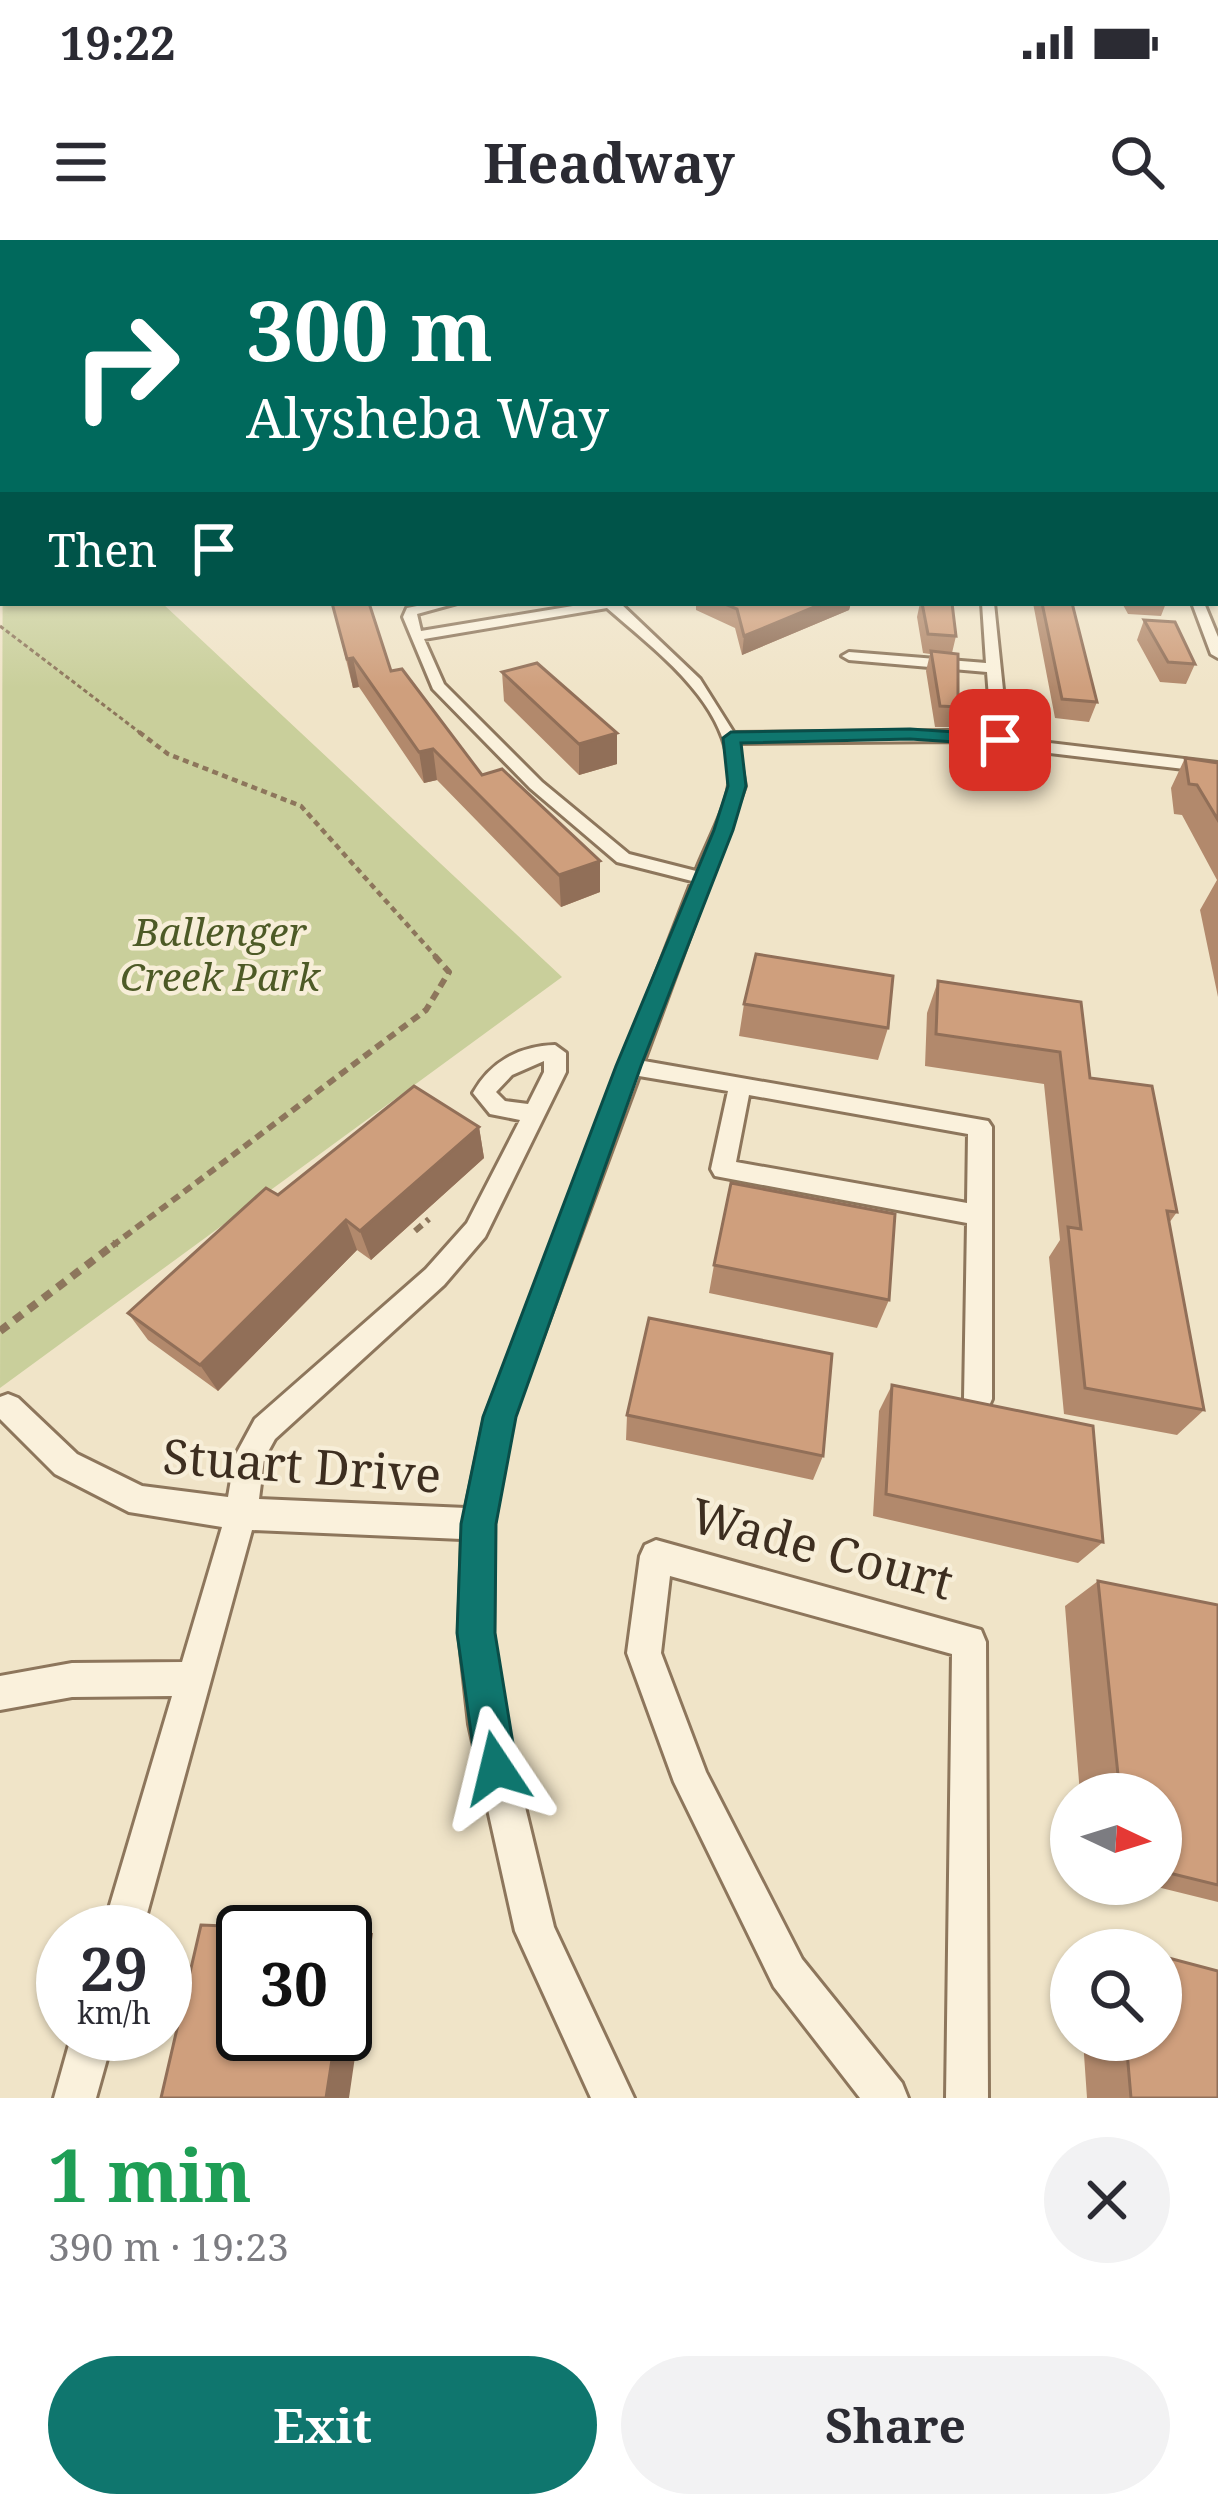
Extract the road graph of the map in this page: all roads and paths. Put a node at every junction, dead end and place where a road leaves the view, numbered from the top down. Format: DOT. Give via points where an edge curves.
graph roads {
  1 [pos="436,606"];
  2 [pos="614,606"];
  3 [pos="988,606"];
  4 [pos="1199,606"];
  5 [pos="554,607"];
  6 [pos="0,626"];
  7 [pos="416,637"];
  8 [pos="1217,648"];
  9 [pos="849,656"];
  10 [pos="994,668"];
  11 [pos="731,738"];
  12 [pos="1000,740"];
  13 [pos="1218,768"];
  14 [pos="705,879"];
  15 [pos="628,1066"];
  16 [pos="740,1085"];
  17 [pos="532,1113"];
  18 [pos="980,1215"];
  19 [pos="429,1219"];
  20 [pos="416,1231"];
  21 [pos="0,1331"];
  22 [pos="979,1399"];
  23 [pos="8,1407"];
  24 [pos="242,1514"];
  25 [pos="478,1524"];
  26 [pos="192,1680"];
  27 [pos="0,1693"];
  28 [pos="130,1905"];
  29 [pos="85,2061"];
  30 [pos="75,2098"];
  31 [pos="613,2098"];
  32 [pos="886,2098"];
  33 [pos="967,2098"];
  1 -- 7 [label="street" via="412,611"];
  2 -- 11 [label="street" via="706,690"];
  3 -- 10 [label="street"];
  4 -- 8 [label="street"];
  5 -- 7 [label="street"];
  6 -- 21 [label="path" via="168,754 301,806 448,972 426,1010"];
  7 -- 14 [label="street" via="438,686 623,858"];
  9 -- 10 [label="street"];
  10 -- 12 [label="street"];
  11 -- 12 [label="street"];
  11 -- 14 [label="street" via="737,786"];
  12 -- 13 [label="street"];
  14 -- 15 [label="street"];
  15 -- 16 [label="street"];
  15 -- 25 [label="street" via="499,1417"];
  16 -- 18 [label="street" via="980,1127"];
  16 -- 18 [label="street" via="723,1169"];
  17 -- 24 [label="street" via="476,1230 435,1277 265,1429 250,1456"];
  18 -- 22 [label="street"];
  19 -- 20 [label="path"];
  23 -- 24 [label="street, Stuart Drive" via="66,1464 140,1501"];
  24 -- 25 [label="street, Stuart Drive"];
  24 -- 26 [label="street"];
  25 -- 31 [label="street" via="476,1633 505,1813 536,1931"];
  26 -- 27 [label="street" via="51,1679"];
  26 -- 28 [label="street"];
  29 -- 30 [label="street"];
  32 -- 33 [label="street, Wade Court" via="788,1973 692,1782 644,1653 656,1556 969,1642"];
}
